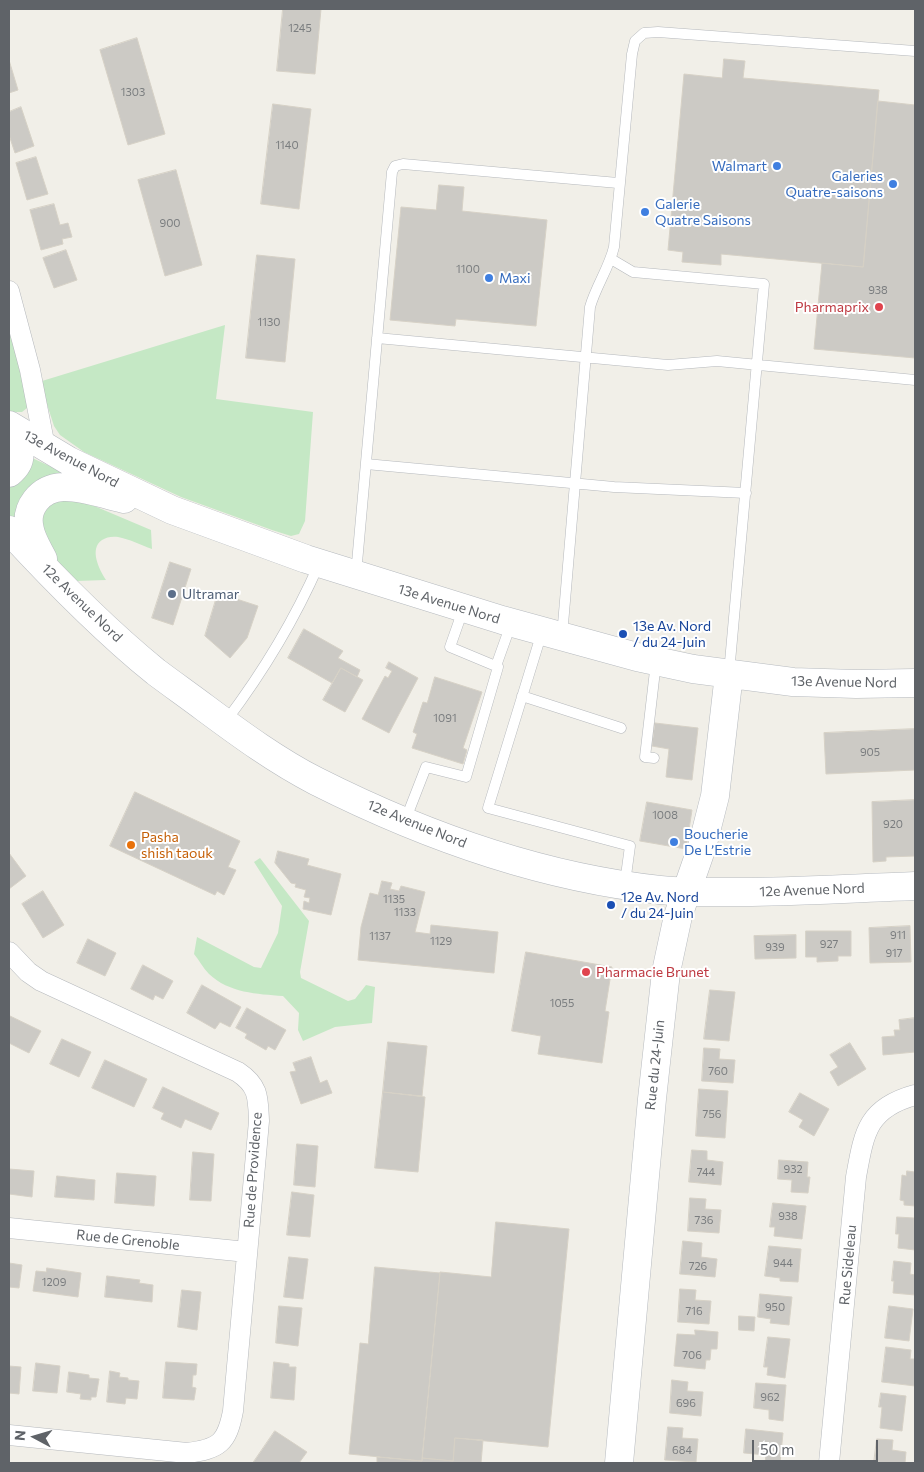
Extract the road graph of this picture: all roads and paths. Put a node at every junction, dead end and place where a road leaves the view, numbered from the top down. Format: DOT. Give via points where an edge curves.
graph roads {
  1 [pos="915,51"];
  2 [pos="618,183"];
  3 [pos="611,260"];
  4 [pos="9,291"];
  5 [pos="377,338"];
  6 [pos="587,358"];
  7 [pos="757,364"];
  8 [pos="915,380"];
  9 [pos="9,426"];
  10 [pos="45,447"];
  11 [pos="366,464"];
  12 [pos="9,473"];
  13 [pos="576,483"];
  14 [pos="746,493"];
  15 [pos="172,510"];
  16 [pos="9,530"];
  17 [pos="319,563"];
  18 [pos="50,574"];
  19 [pos="356,575"];
  20 [pos="464,608"];
  21 [pos="512,623"];
  22 [pos="552,634"];
  23 [pos="656,661"];
  24 [pos="496,666"];
  25 [pos="729,674"];
  26 [pos="915,684"];
  27 [pos="522,696"];
  28 [pos="225,723"];
  29 [pos="621,728"];
  30 [pos="654,758"];
  31 [pos="405,822"];
  32 [pos="625,884"];
  33 [pos="915,886"];
  34 [pos="686,892"];
  35 [pos="9,952"];
  36 [pos="915,1095"];
  37 [pos="9,1228"];
  38 [pos="247,1252"];
  39 [pos="9,1435"];
  40 [pos="619,1463"];
  41 [pos="830,1463"];
  1 -- 2 [label="lane" via="644,33 635,41 632,54"];
  2 -- 3 [label="lane"];
  2 -- 5 [label="lane" via="402,164 395,166"];
  3 -- 6 [label="lane" via="590,307"];
  3 -- 7 [label="lane" via="633,272 764,284"];
  4 -- 10 [label="street" via="30,370"];
  5 -- 6 [label="lane"];
  5 -- 11 [label="lane"];
  6 -- 7 [label="lane" via="668,365 717,360"];
  6 -- 13 [label="lane"];
  7 -- 8 [label="lane"];
  7 -- 14 [label="lane"];
  9 -- 10 [label="main road, 13e Avenue Nord"];
  9 -- 12 [label="main road" via="20,448 20,459 17,467"];
  10 -- 15 [label="main road, 13e Avenue Nord"];
  11 -- 13 [label="lane"];
  11 -- 19 [label="lane"];
  13 -- 14 [label="lane"];
  13 -- 22 [label="lane"];
  14 -- 25 [label="lane"];
  15 -- 17 [label="main road, 13e Avenue Nord"];
  15 -- 18 [label="main road" via="76,488 45,491 31,507 29,529"];
  16 -- 18 [label="main road, 12e Avenue Nord"];
  17 -- 19 [label="main road, 13e Avenue Nord"];
  17 -- 28 [label="lane" via="288,628"];
  18 -- 28 [label="main road, 12e Avenue Nord" via="156,672"];
  19 -- 20 [label="main road, 13e Avenue Nord"];
  20 -- 21 [label="main road, 13e Avenue Nord"];
  20 -- 24 [label="lane" via="450,647"];
  21 -- 22 [label="main road, 13e Avenue Nord"];
  21 -- 24 [label="lane"];
  22 -- 23 [label="main road, 13e Avenue Nord"];
  22 -- 27 [label="lane"];
  23 -- 25 [label="main road, 13e Avenue Nord"];
  23 -- 30 [label="lane" via="645,757"];
  24 -- 31 [label="lane" via="466,777 426,767"];
  25 -- 26 [label="main road, 13e Avenue Nord" via="793,682"];
  25 -- 34 [label="main road, Rue du 24-Juin" via="714,796 702,847"];
  27 -- 29 [label="lane"];
  27 -- 32 [label="lane" via="488,808 630,846"];
  28 -- 31 [label="main road, 12e Avenue Nord" via="315,780"];
  31 -- 32 [label="main road, 12e Avenue Nord" via="518,861 589,879"];
  32 -- 34 [label="main road, 12e Avenue Nord"];
  33 -- 34 [label="main road, 12e Avenue Nord"];
  34 -- 40 [label="main road, Rue du 24-Juin" via="672,942 660,1017"];
  35 -- 38 [label="street, Rue de Providence" via="41,981 250,1080 256,1093 259,1121"];
  36 -- 41 [label="street, Rue Sideleau" via="886,1106 872,1120 863,1139 856,1177"];
  37 -- 38 [label="street, Rue de Grenoble"];
  38 -- 39 [label="street, Rue de Providence" via="234,1412 230,1429 221,1442 206,1450 187,1453"];
}
